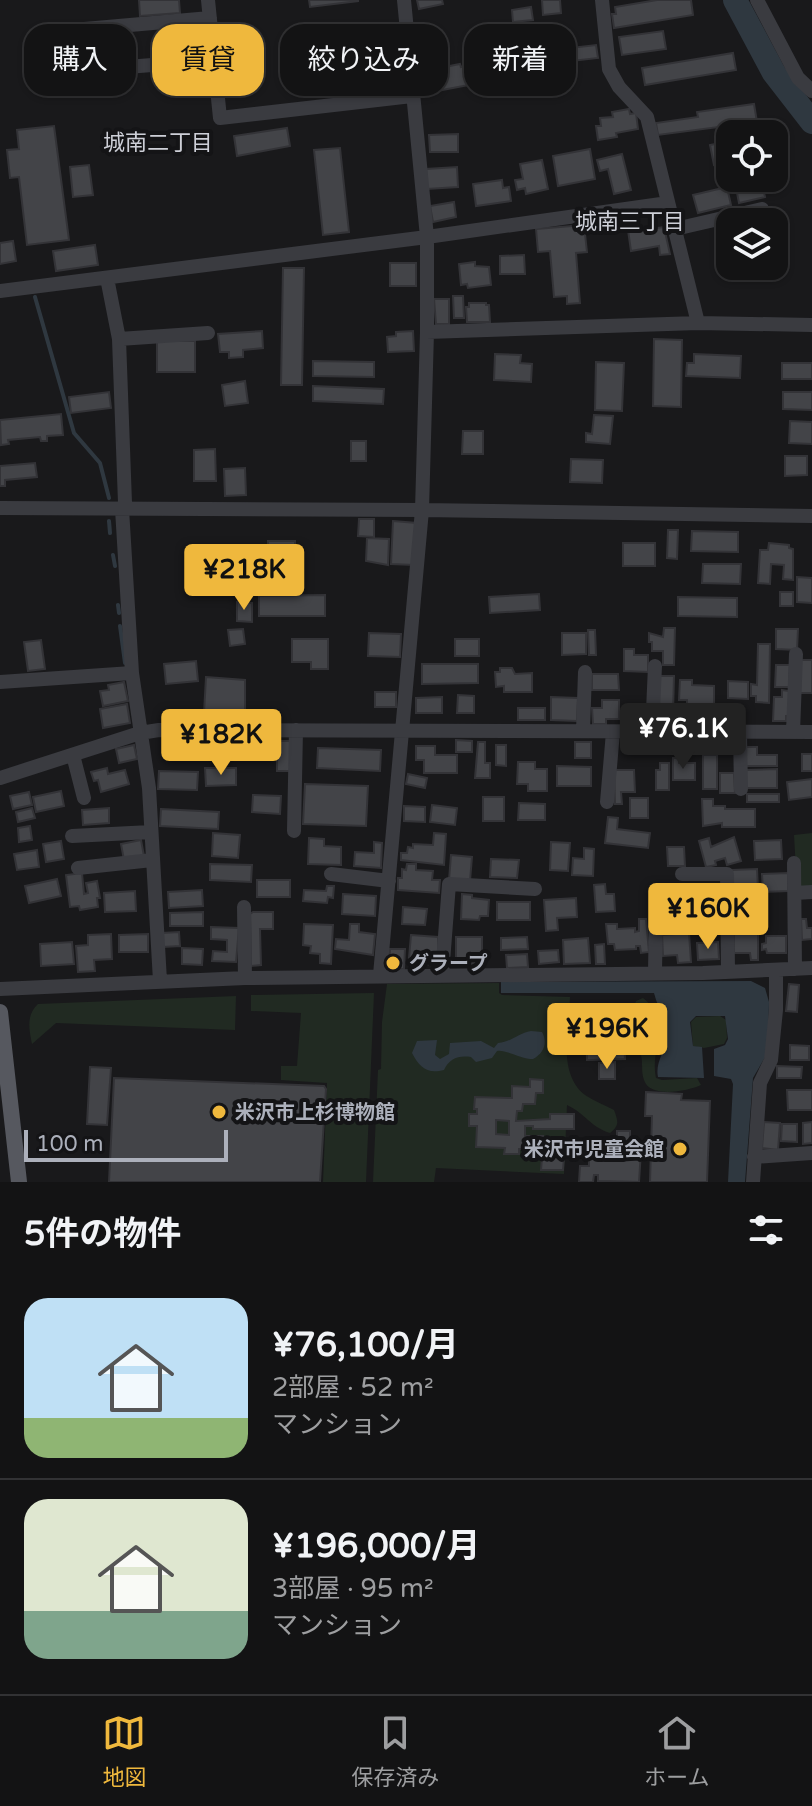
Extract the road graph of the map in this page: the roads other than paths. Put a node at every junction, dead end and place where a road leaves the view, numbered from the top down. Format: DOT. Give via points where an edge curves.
graph roads {
  1 [pos="208,0"];
  2 [pos="404,0"];
  3 [pos="602,0"];
  4 [pos="757,0"];
  5 [pos="210,18"];
  6 [pos="136,24"];
  7 [pos="211,24"];
  8 [pos="406,24"];
  9 [pos="805,77"];
  10 [pos="812,91"];
  11 [pos="218,96"];
  12 [pos="412,96"];
  13 [pos="668,203"];
  14 [pos="716,220"];
  15 [pos="675,229"];
  16 [pos="427,237"];
  17 [pos="107,278"];
  18 [pos="0,291"];
  19 [pos="698,323"];
  20 [pos="812,325"];
  21 [pos="427,332"];
  22 [pos="208,333"];
  23 [pos="119,339"];
  24 [pos="0,508"];
  25 [pos="122,509"];
  26 [pos="422,510"];
  27 [pos="812,516"];
  28 [pos="796,654"];
  29 [pos="655,666"];
  30 [pos="585,672"];
  31 [pos="132,673"];
  32 [pos="0,682"];
  33 [pos="296,730"];
  34 [pos="403,731"];
  35 [pos="583,731"];
  36 [pos="613,732"];
  37 [pos="793,732"];
  38 [pos="812,732"];
  39 [pos="140,733"];
  40 [pos="652,733"];
  41 [pos="740,733"];
  42 [pos="73,755"];
  43 [pos="0,778"];
  44 [pos="741,789"];
  45 [pos="84,798"];
  46 [pos="607,802"];
  47 [pos="294,831"];
  48 [pos="151,832"];
  49 [pos="72,836"];
  50 [pos="152,860"];
  51 [pos="794,863"];
  52 [pos="78,868"];
  53 [pos="331,874"];
  54 [pos="682,874"];
  55 [pos="389,881"];
  56 [pos="535,889"];
  57 [pos="812,892"];
  58 [pos="795,893"];
  59 [pos="244,907"];
  60 [pos="656,912"];
  61 [pos="812,968"];
  62 [pos="795,969"];
  63 [pos="776,970"];
  64 [pos="655,972"];
  65 [pos="728,972"];
  66 [pos="380,975"];
  67 [pos="442,975"];
  68 [pos="245,978"];
  69 [pos="160,981"];
  70 [pos="0,989"];
  71 [pos="0,1012"];
  72 [pos="812,1153"];
  73 [pos="754,1157"];
  74 [pos="19,1182"];
  75 [pos="753,1182"];
  1 -- 5 [label="street"];
  2 -- 8 [label="street"];
  3 -- 13 [label="street" via="609,69 647,117"];
  4 -- 9 [label="street"];
  5 -- 6 [label="street"];
  5 -- 7 [label="street"];
  9 -- 10 [label="street"];
  11 -- 12 [label="street" via="220,118"];
  12 -- 16 [label="street"];
  13 -- 15 [label="street"];
  13 -- 16 [label="street"];
  14 -- 15 [label="street"];
  15 -- 19 [label="street"];
  16 -- 17 [label="street"];
  16 -- 21 [label="street"];
  17 -- 18 [label="street"];
  17 -- 23 [label="street"];
  19 -- 20 [label="street"];
  19 -- 21 [label="street"];
  21 -- 26 [label="street"];
  22 -- 23 [label="street"];
  23 -- 25 [label="street"];
  24 -- 25 [label="street"];
  25 -- 26 [label="street"];
  25 -- 31 [label="street"];
  26 -- 27 [label="street"];
  26 -- 34 [label="street"];
  28 -- 37 [label="street"];
  29 -- 40 [label="street"];
  30 -- 35 [label="street"];
  31 -- 32 [label="street"];
  31 -- 39 [label="street"];
  33 -- 34 [label="street"];
  33 -- 39 [label="street"];
  33 -- 47 [label="street"];
  34 -- 35 [label="street"];
  34 -- 55 [label="street"];
  35 -- 36 [label="street"];
  36 -- 40 [label="street"];
  36 -- 46 [label="street"];
  37 -- 38 [label="street"];
  37 -- 41 [label="street"];
  39 -- 42 [label="street"];
  39 -- 48 [label="street"];
  40 -- 41 [label="street"];
  41 -- 44 [label="street"];
  42 -- 43 [label="street"];
  42 -- 45 [label="street"];
  48 -- 49 [label="street"];
  48 -- 50 [label="street"];
  50 -- 52 [label="street"];
  50 -- 69 [label="street"];
  51 -- 58 [label="street"];
  53 -- 55 [label="street"];
  54 -- 65 [label="street" via="727,874"];
  55 -- 66 [label="street"];
  56 -- 67 [label="street" via="449,884"];
  57 -- 58 [label="street"];
  58 -- 62 [label="street"];
  59 -- 68 [label="street"];
  60 -- 64 [label="street"];
  61 -- 62 [label="street"];
  62 -- 63 [label="street"];
  63 -- 65 [label="street"];
  63 -- 73 [label="street" via="771,1060 760,1083"];
  64 -- 65 [label="street"];
  64 -- 67 [label="street"];
  66 -- 67 [label="street"];
  66 -- 68 [label="street"];
  68 -- 69 [label="street"];
  69 -- 70 [label="street"];
  71 -- 74 [label="main road"];
  72 -- 73 [label="street"];
  73 -- 75 [label="street"];
}
